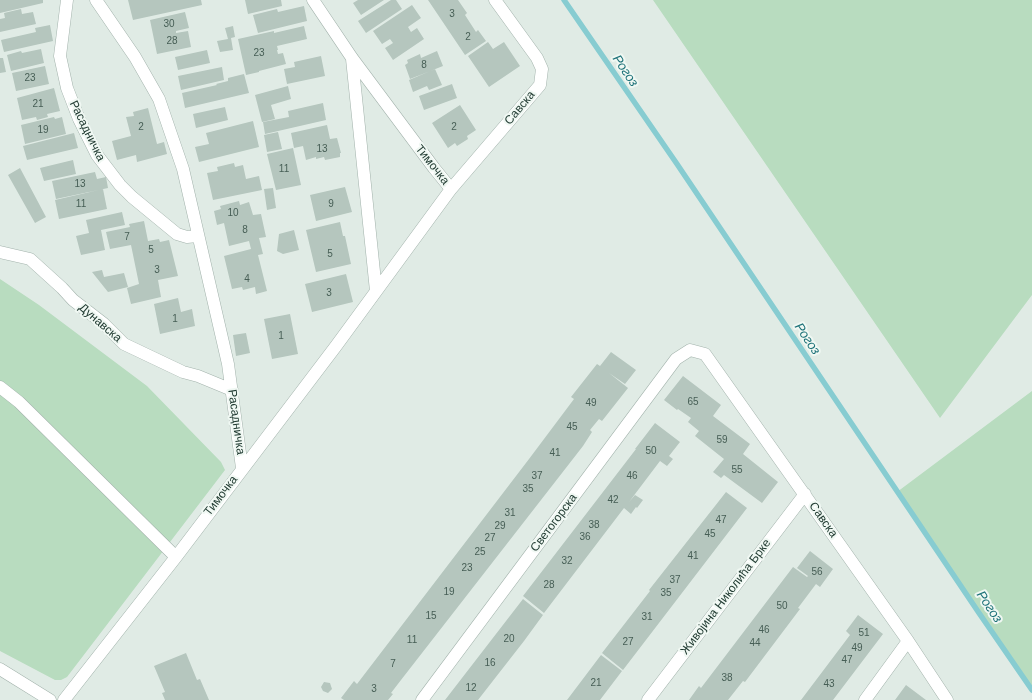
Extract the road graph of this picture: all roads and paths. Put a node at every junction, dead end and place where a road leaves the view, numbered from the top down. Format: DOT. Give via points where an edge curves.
graph roads {
  1 [pos="67,0"];
  2 [pos="96,0"];
  3 [pos="313,0"];
  4 [pos="495,0"];
  5 [pos="352,58"];
  6 [pos="451,189"];
  7 [pos="197,236"];
  8 [pos="0,252"];
  9 [pos="376,291"];
  10 [pos="690,350"];
  11 [pos="0,387"];
  12 [pos="232,390"];
  13 [pos="242,468"];
  14 [pos="805,494"];
  15 [pos="176,557"];
  16 [pos="908,641"];
  17 [pos="0,669"];
  18 [pos="50,700"];
  19 [pos="64,700"];
  20 [pos="422,700"];
  21 [pos="648,700"];
  22 [pos="865,700"];
  23 [pos="947,700"];
  1 -- 7 [label="street, Расадничка" via="60,56 67,88 97,155 128,193 177,234 183,237"];
  2 -- 7 [label="street, Расадничка" via="135,57 159,99 182,169"];
  3 -- 5 [label="street, Тимочка"];
  4 -- 6 [label="street, Савска" via="537,58 542,69 540,85"];
  5 -- 6 [label="street, Тимочка"];
  5 -- 9 [label="street, Тимочка"];
  6 -- 9 [label="street, Тимочка"];
  7 -- 12 [label="street, Расадничка"];
  8 -- 12 [label="street, Дунавска" via="30,259 124,344 183,372"];
  9 -- 13 [label="street, Тимочка"];
  10 -- 14 [label="street, Савска" via="705,354"];
  10 -- 20 [label="street, Светогорска" via="676,359"];
  11 -- 15 [label="street" via="19,402"];
  12 -- 13 [label="street, Расадничка"];
  13 -- 15 [label="street, Тимочка"];
  14 -- 16 [label="street, Савска"];
  14 -- 21 [label="street, Живојина Николића Брке"];
  15 -- 19 [label="street, Тимочка"];
  16 -- 22 [label="street"];
  16 -- 23 [label="street, Савска"];
  17 -- 18 [label="street"];
}
